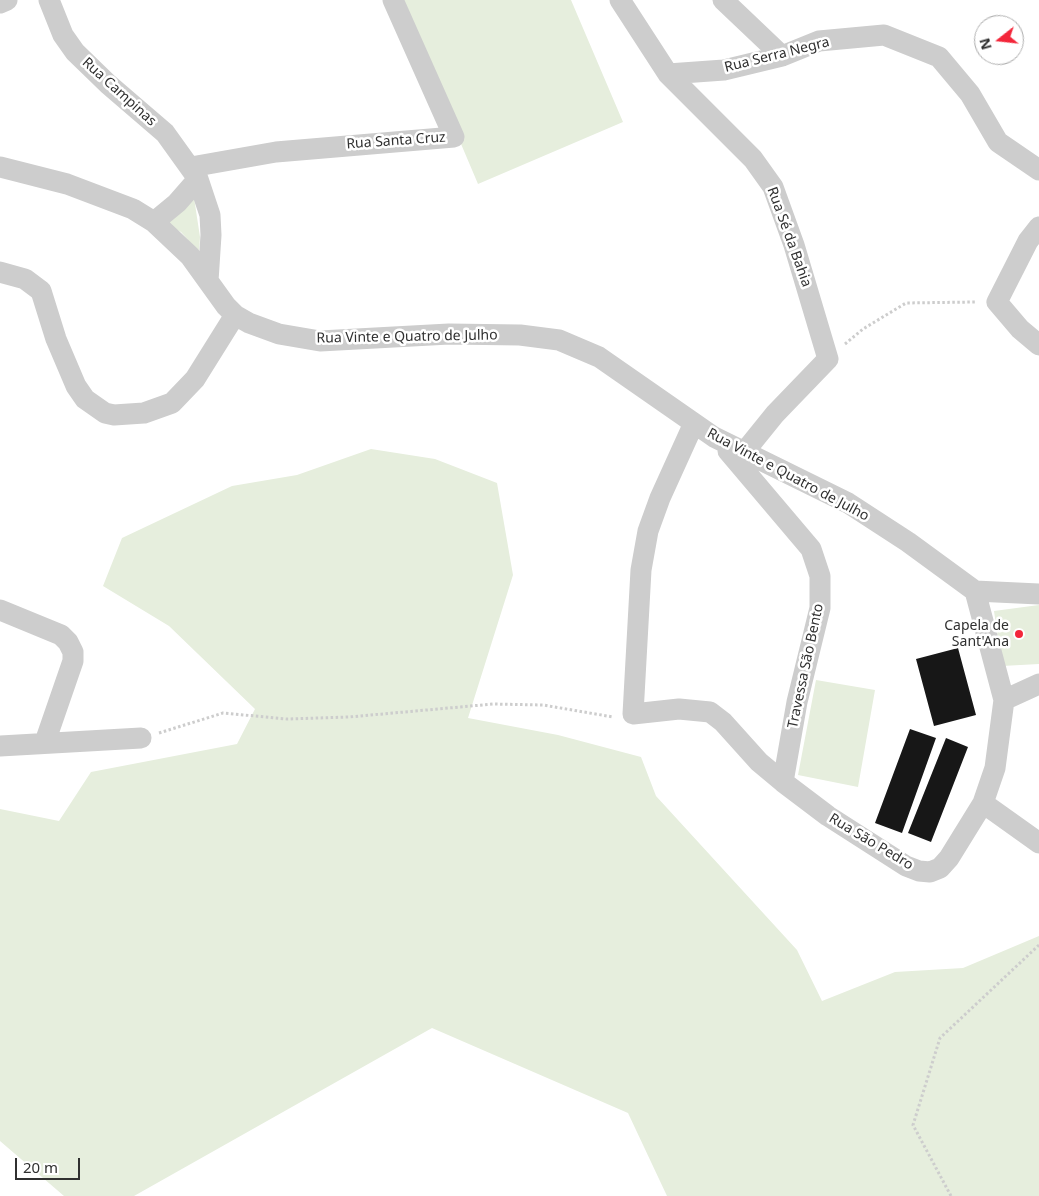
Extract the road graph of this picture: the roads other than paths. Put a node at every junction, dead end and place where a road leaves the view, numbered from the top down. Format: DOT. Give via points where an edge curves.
graph roads {
  1 [pos="6,0"];
  2 [pos="50,0"];
  3 [pos="394,0"];
  4 [pos="620,0"];
  5 [pos="723,0"];
  6 [pos="0,3"];
  7 [pos="782,56"];
  8 [pos="668,74"];
  9 [pos="0,167"];
  10 [pos="1039,170"];
  11 [pos="194,173"];
  12 [pos="154,222"];
  13 [pos="1039,227"];
  14 [pos="0,272"];
  15 [pos="208,281"];
  16 [pos="235,315"];
  17 [pos="1039,344"];
  18 [pos="694,423"];
  19 [pos="740,456"];
  20 [pos="975,591"];
  21 [pos="1039,594"];
  22 [pos="0,610"];
  23 [pos="1039,684"];
  24 [pos="1004,700"];
  25 [pos="141,738"];
  26 [pos="45,742"];
  27 [pos="0,746"];
  28 [pos="783,782"];
  29 [pos="983,803"];
  30 [pos="1039,843"];
  1 -- 6 [label="street"];
  2 -- 11 [label="street, Rua Campinas" via="63,35 75,52 165,133"];
  3 -- 11 [label="street, Rua Santa Cruz" via="454,137 276,152"];
  4 -- 8 [label="street, Rua Sé da Bahia"];
  5 -- 7 [label="street"];
  7 -- 8 [label="street, Rua Serra Negra" via="724,70"];
  7 -- 10 [label="street, Rua Serra Negra" via="819,41 884,35 939,57 970,94 998,142"];
  8 -- 19 [label="street, Rua Sé da Bahia" via="752,159 773,188 794,245 828,359"];
  9 -- 12 [label="street, Rua Vinte e Quatro de Julho" via="67,184 133,210"];
  11 -- 12 [label="street" via="177,203"];
  11 -- 15 [label="street, Rua Campinas" via="210,215 212,235"];
  12 -- 15 [label="street, Rua Vinte e Quatro de Julho" via="182,246"];
  13 -- 17 [label="street" via="1020,255 997,302 1020,329"];
  14 -- 16 [label="street" via="25,280 41,291 56,339 76,386 85,399 105,413 114,415 144,413 172,403 195,379"];
  15 -- 16 [label="street, Rua Vinte e Quatro de Julho"];
  16 -- 18 [label="street, Rua Vinte e Quatro de Julho" via="279,334 320,341 449,334 520,335 559,340 599,357"];
  18 -- 19 [label="street, Rua Vinte e Quatro de Julho"];
  18 -- 28 [label="street, Rua São Pedro" via="648,531 641,570 633,714 679,709 710,712"];
  19 -- 20 [label="street, Rua Vinte e Quatro de Julho" via="848,503"];
  19 -- 28 [label="street, Travessa São Bento" via="811,549 820,576 820,608 797,702"];
  20 -- 21 [label="street"];
  20 -- 24 [label="street, Rua São Pedro"];
  22 -- 26 [label="street" via="61,635 73,652"];
  23 -- 24 [label="street"];
  24 -- 29 [label="street, Rua São Pedro" via="995,768"];
  25 -- 26 [label="street"];
  26 -- 27 [label="street"];
  28 -- 29 [label="street, Rua São Pedro" via="828,816 906,866 930,872 940,868 949,858"];
  29 -- 30 [label="street"];
}
